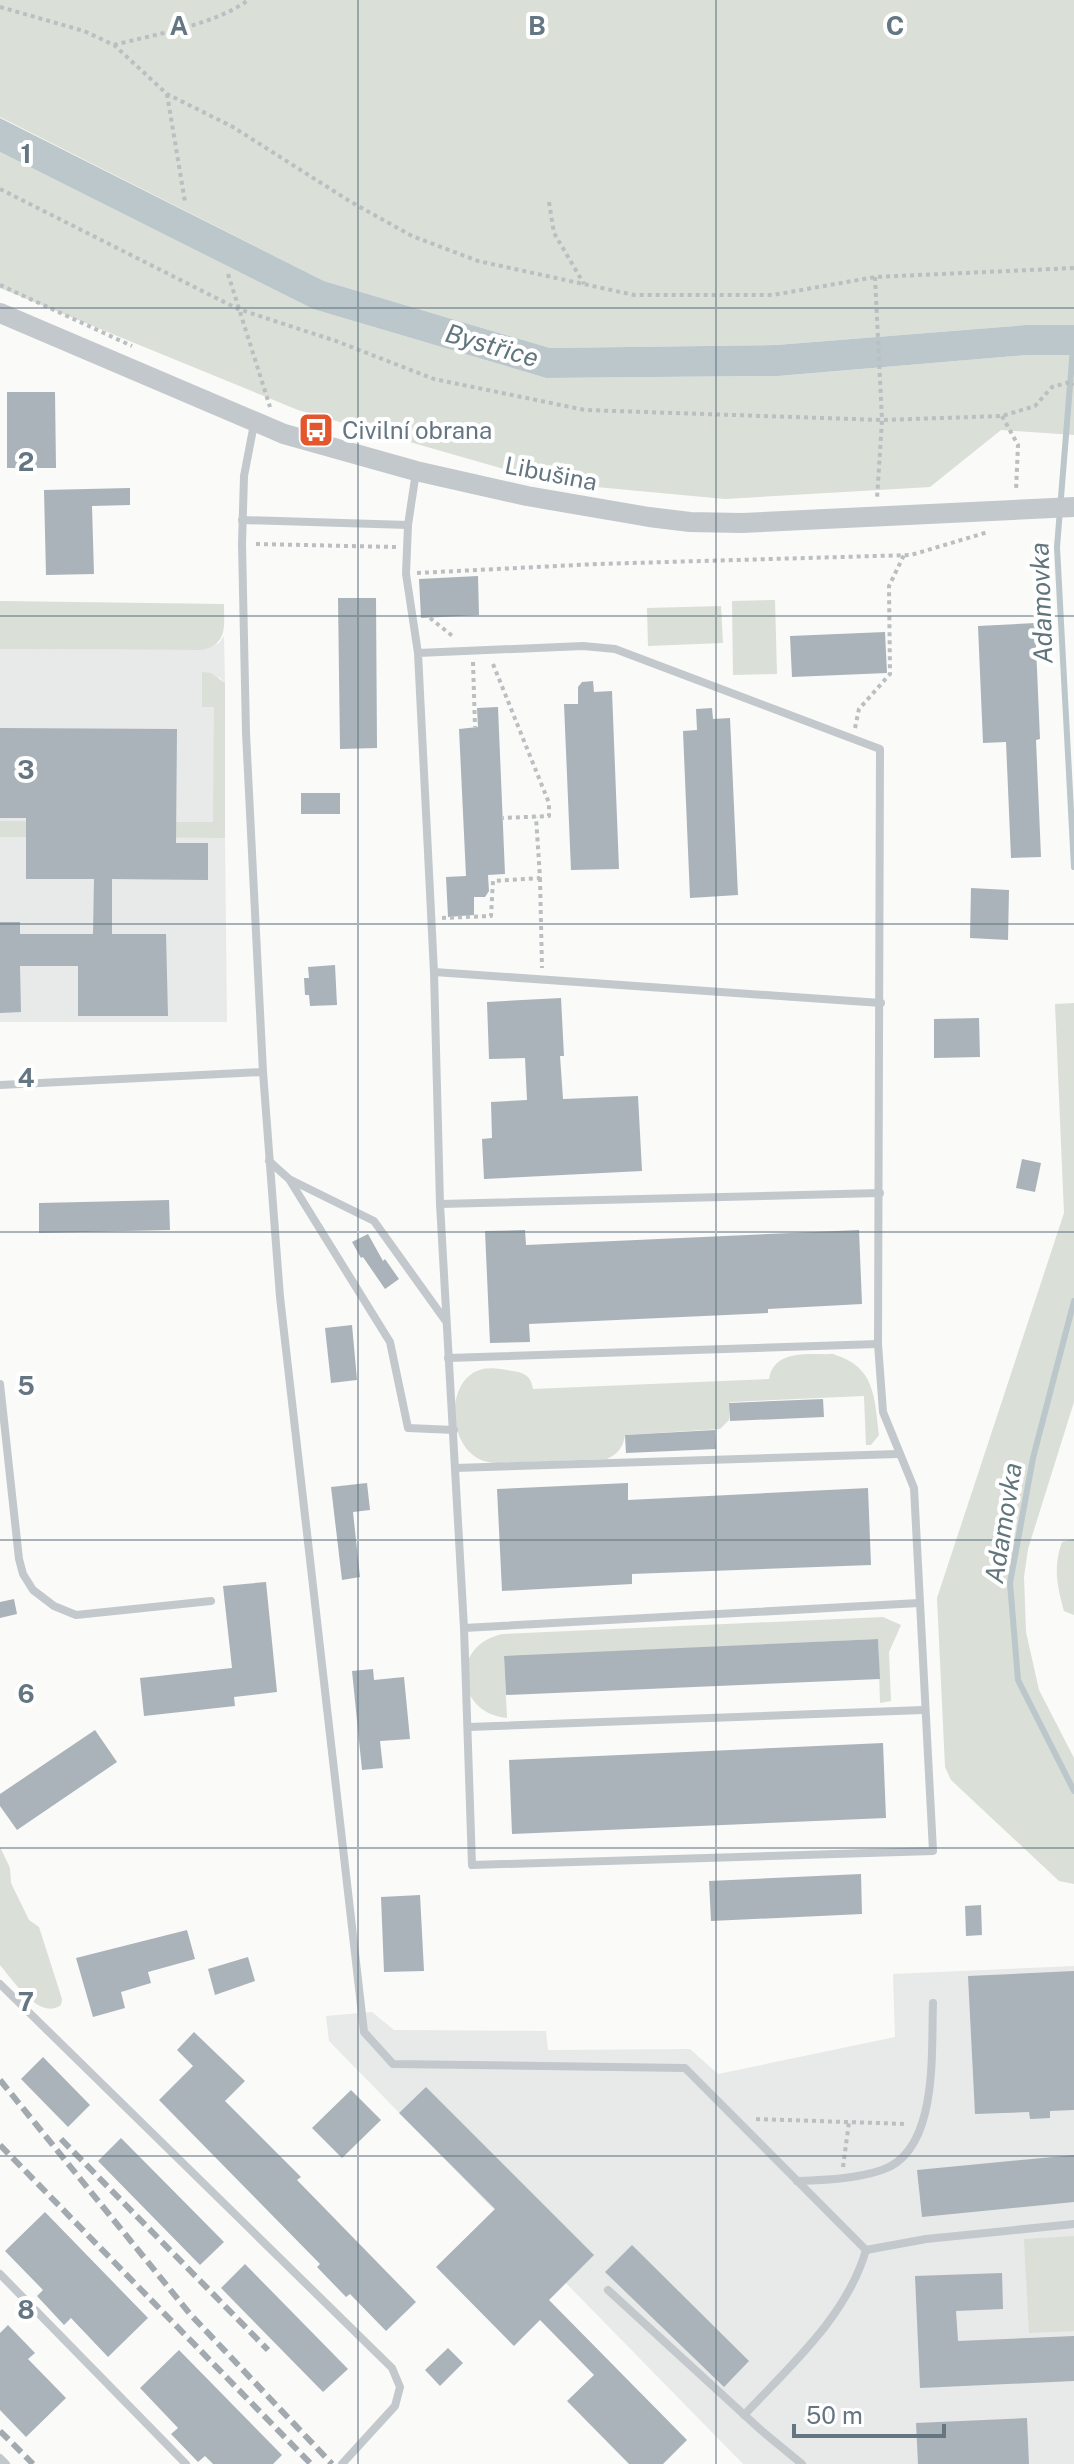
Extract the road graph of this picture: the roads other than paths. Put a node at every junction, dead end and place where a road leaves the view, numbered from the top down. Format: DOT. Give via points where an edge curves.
graph roads {
  1 [pos="0,313"];
  2 [pos="255,423"];
  3 [pos="416,471"];
  4 [pos="1074,507"];
  5 [pos="242,520"];
  6 [pos="408,525"];
  7 [pos="418,653"];
  8 [pos="434,972"];
  9 [pos="881,1003"];
  10 [pos="263,1072"];
  11 [pos="0,1085"];
  12 [pos="269,1161"];
  13 [pos="289,1179"];
  14 [pos="880,1193"];
  15 [pos="440,1204"];
  16 [pos="446,1321"];
  17 [pos="878,1344"];
  18 [pos="448,1358"];
  19 [pos="0,1384"];
  20 [pos="454,1430"];
  21 [pos="898,1454"];
  22 [pos="455,1468"];
  23 [pos="211,1601"];
  24 [pos="919,1603"];
  25 [pos="464,1628"];
  26 [pos="923,1710"];
  27 [pos="469,1727"];
  28 [pos="0,1984"];
  29 [pos="933,2003"];
  30 [pos="797,2181"];
  31 [pos="1074,2224"];
  32 [pos="866,2250"];
  33 [pos="0,2274"];
  34 [pos="608,2290"];
  35 [pos="744,2415"];
  36 [pos="0,2458"];
  37 [pos="6,2464"];
  38 [pos="186,2464"];
  39 [pos="342,2464"];
  40 [pos="802,2464"];
  1 -- 2 [label="street, Libušina"];
  2 -- 3 [label="street, Libušina"];
  2 -- 5 [label="lane"];
  3 -- 4 [label="street, Libušina" via="527,496 690,522"];
  3 -- 6 [label="lane"];
  5 -- 6 [label="lane"];
  5 -- 10 [label="lane" via="246,733"];
  6 -- 7 [label="lane" via="406,574"];
  7 -- 8 [label="lane"];
  7 -- 9 [label="lane" via="615,649 880,749"];
  8 -- 9 [label="lane"];
  8 -- 15 [label="lane"];
  9 -- 14 [label="lane"];
  10 -- 11 [label="lane"];
  10 -- 12 [label="lane"];
  12 -- 13 [label="lane"];
  12 -- 30 [label="lane" via="364,2032 393,2064 685,2068"];
  13 -- 16 [label="lane" via="374,1221"];
  13 -- 20 [label="lane" via="390,1342 408,1428"];
  14 -- 15 [label="lane"];
  14 -- 17 [label="lane"];
  15 -- 16 [label="lane"];
  16 -- 18 [label="lane"];
  17 -- 18 [label="lane"];
  17 -- 21 [label="lane" via="883,1412"];
  18 -- 20 [label="lane"];
  19 -- 23 [label="lane" via="19,1559 33,1590 66,1613 86,1616"];
  20 -- 22 [label="lane"];
  21 -- 22 [label="lane"];
  21 -- 24 [label="lane" via="914,1488"];
  22 -- 25 [label="lane"];
  24 -- 25 [label="lane"];
  24 -- 26 [label="lane"];
  25 -- 27 [label="lane"];
  26 -- 27 [label="lane"];
  26 -- 27 [label="lane" via="933,1851 472,1865"];
  28 -- 39 [label="lane" via="392,2368 400,2387 395,2406"];
  29 -- 30 [label="lane" via="928,2108 911,2152 885,2170"];
  30 -- 32 [label="lane"];
  31 -- 32 [label="lane"];
  32 -- 35 [label="lane" via="859,2275 820,2333"];
  33 -- 38 [label="lane"];
  34 -- 35 [label="lane"];
  35 -- 40 [label="lane"];
  36 -- 37 [label="lane"];
}
